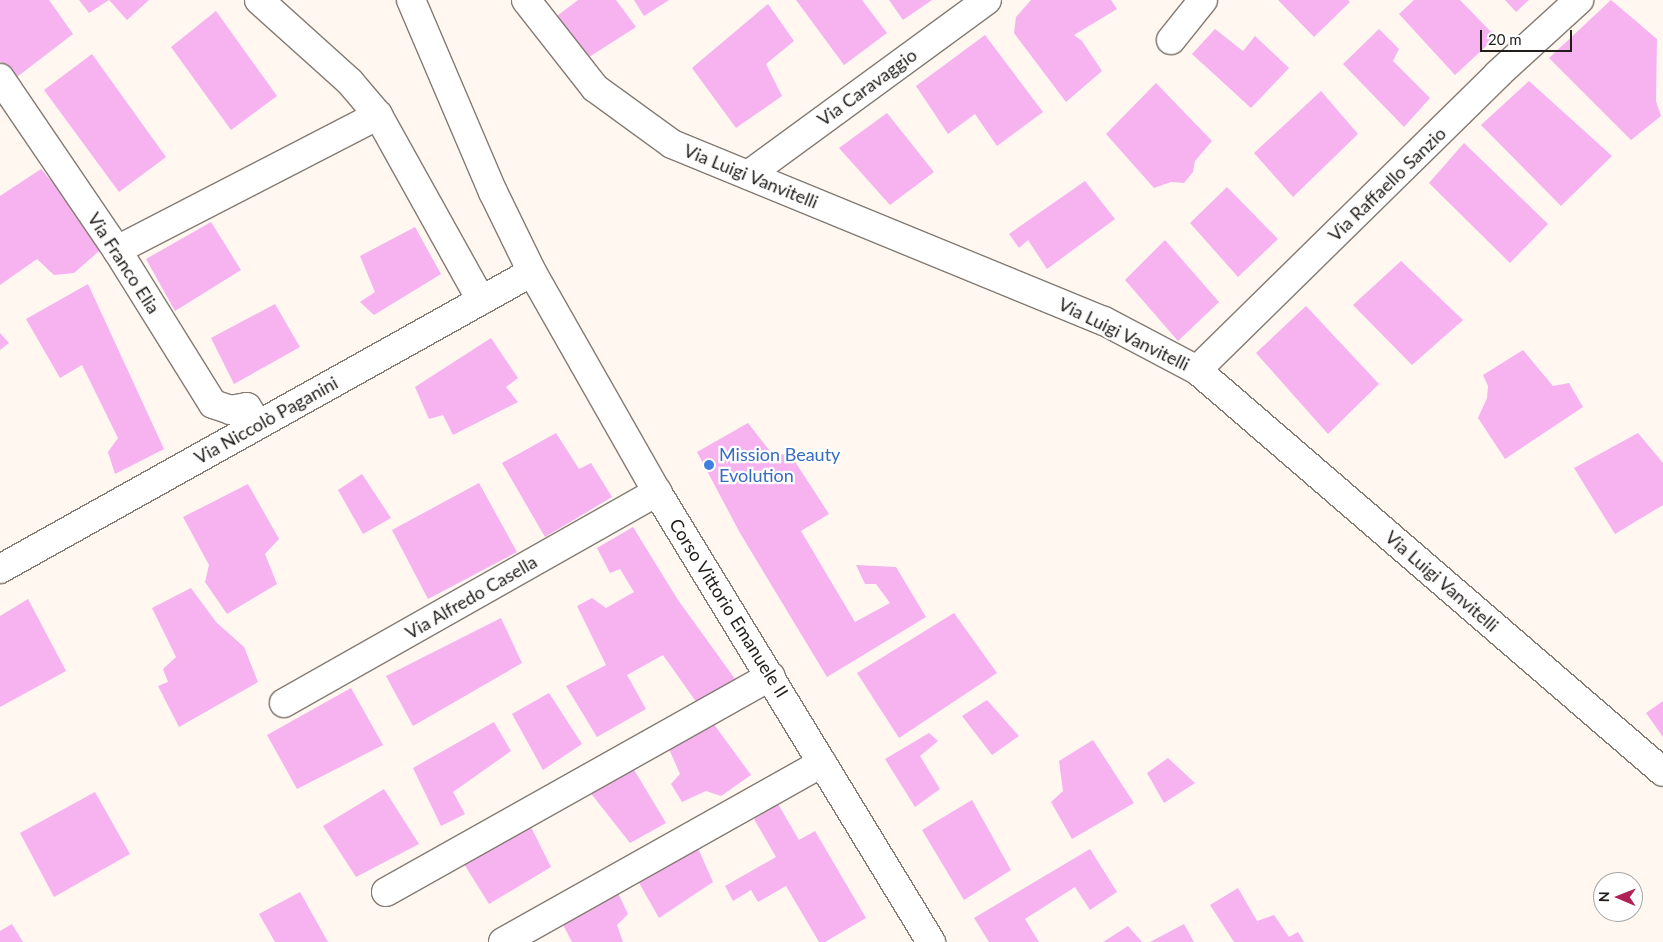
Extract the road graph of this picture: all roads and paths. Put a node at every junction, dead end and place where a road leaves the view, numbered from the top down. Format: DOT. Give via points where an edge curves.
graph roads {
  1 [pos="259,0"];
  2 [pos="411,0"];
  3 [pos="526,0"];
  4 [pos="987,0"];
  5 [pos="1203,0"];
  6 [pos="1579,0"];
  7 [pos="1171,40"];
  8 [pos="0,78"];
  9 [pos="378,115"];
  10 [pos="748,175"];
  11 [pos="117,250"];
  12 [pos="532,272"];
  13 [pos="481,300"];
  14 [pos="1197,370"];
  15 [pos="258,425"];
  16 [pos="657,492"];
  17 [pos="0,569"];
  18 [pos="771,676"];
  19 [pos="284,703"];
  20 [pos="822,763"];
  21 [pos="1663,772"];
  22 [pos="386,892"];
  23 [pos="503,942"];
  24 [pos="931,942"];
  1 -- 9 [label="street" via="350,82"];
  2 -- 12 [label="street, Corso Vittorio Emanuele II" via="493,192"];
  3 -- 10 [label="street, Via Luigi Vanvitelli" via="595,88 672,144"];
  4 -- 10 [label="street, Via Caravaggio"];
  5 -- 7 [label="street"];
  6 -- 14 [label="street, Via Raffaello Sanzio" via="1498,74"];
  8 -- 11 [label="street, Via Franco Elia"];
  9 -- 11 [label="street"];
  9 -- 13 [label="street"];
  10 -- 14 [label="street, Via Luigi Vanvitelli" via="1104,321"];
  11 -- 15 [label="street, Via Franco Elia" via="213,404 230,410 247,406"];
  12 -- 13 [label="street, Via Niccolò Paganini"];
  12 -- 16 [label="street, Corso Vittorio Emanuele II"];
  13 -- 15 [label="street, Via Niccolò Paganini"];
  14 -- 21 [label="street, Via Luigi Vanvitelli"];
  15 -- 17 [label="street, Via Niccolò Paganini"];
  16 -- 18 [label="street, Corso Vittorio Emanuele II"];
  16 -- 19 [label="street, Via Alfredo Casella"];
  18 -- 20 [label="street, Corso Vittorio Emanuele II"];
  18 -- 22 [label="street"];
  20 -- 23 [label="street"];
  20 -- 24 [label="street, Corso Vittorio Emanuele II"];
}
